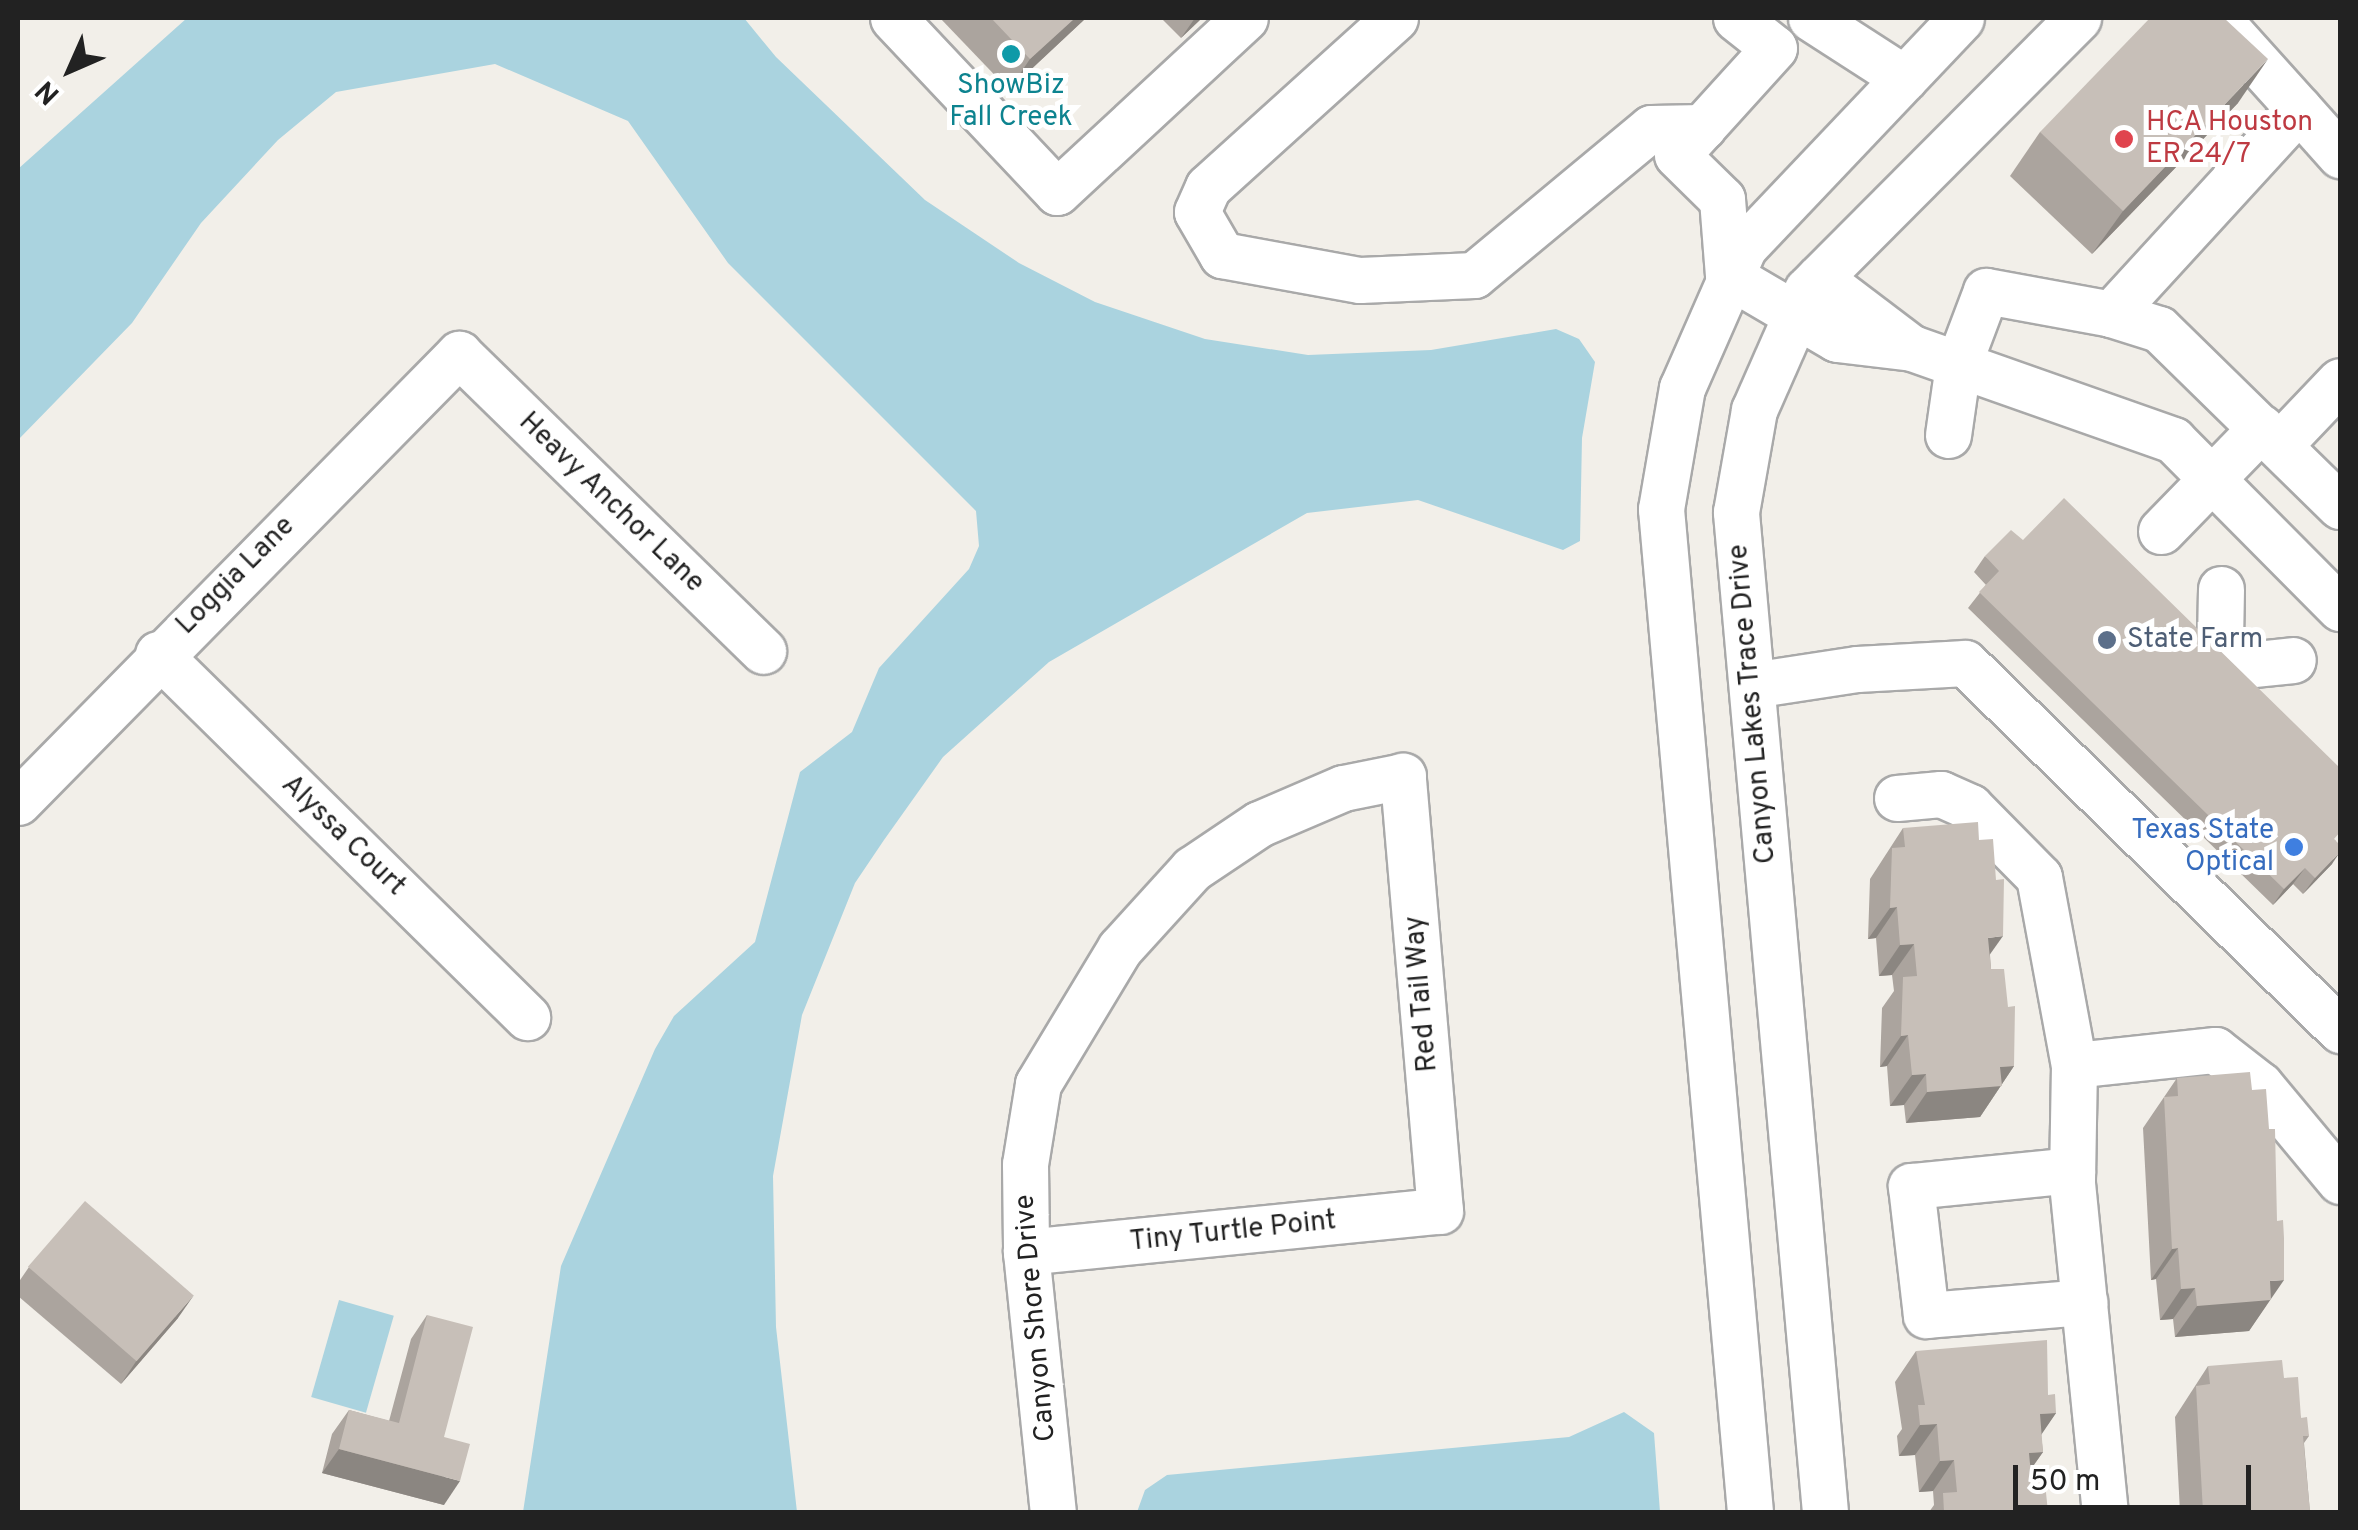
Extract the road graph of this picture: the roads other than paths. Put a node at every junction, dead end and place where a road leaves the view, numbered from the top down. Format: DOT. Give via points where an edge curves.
graph roads {
  1 [pos="893,18"];
  2 [pos="1245,18"];
  3 [pos="1395,18"];
  4 [pos="1736,18"];
  5 [pos="1811,18"];
  6 [pos="1960,18"];
  7 [pos="2078,18"];
  8 [pos="2217,18"];
  9 [pos="1786,33"];
  10 [pos="1904,78"];
  11 [pos="2299,110"];
  12 [pos="1703,127"];
  13 [pos="2340,154"];
  14 [pos="1728,275"];
  15 [pos="1819,278"];
  16 [pos="2111,314"];
  17 [pos="1792,316"];
  18 [pos="1912,348"];
  19 [pos="459,354"];
  20 [pos="1958,364"];
  21 [pos="2340,381"];
  22 [pos="1948,435"];
  23 [pos="2270,437"];
  24 [pos="2212,479"];
  25 [pos="2340,506"];
  26 [pos="2161,530"];
  27 [pos="2221,590"];
  28 [pos="2340,608"];
  29 [pos="764,651"];
  30 [pos="158,654"];
  31 [pos="2293,660"];
  32 [pos="1752,685"];
  33 [pos="1404,776"];
  34 [pos="1897,798"];
  35 [pos="18,802"];
  36 [pos="527,1017"];
  37 [pos="2340,1030"];
  38 [pos="2074,1064"];
  39 [pos="2072,1170"];
  40 [pos="2340,1181"];
  41 [pos="1440,1211"];
  42 [pos="1026,1252"];
  43 [pos="2084,1302"];
  44 [pos="1053,1512"];
  45 [pos="1750,1512"];
  46 [pos="1825,1512"];
  47 [pos="2105,1512"];
  1 -- 2 [label="street" via="1058,192"];
  3 -- 12 [label="street" via="1208,187 1197,212 1222,256 1360,280 1474,275 1652,128"];
  4 -- 9 [label="street"];
  5 -- 10 [label="street"];
  6 -- 10 [label="street"];
  7 -- 15 [label="street, Canyon Lakes Trace Drive"];
  8 -- 11 [label="street"];
  9 -- 12 [label="street"];
  10 -- 14 [label="street" via="1744,248"];
  11 -- 13 [label="street"];
  11 -- 16 [label="street"];
  12 -- 14 [label="street" via="1677,156 1722,199"];
  14 -- 17 [label="street"];
  14 -- 45 [label="street" via="1682,388 1661,509"];
  15 -- 17 [label="street, Canyon Lakes Trace Drive"];
  15 -- 18 [label="street"];
  16 -- 20 [label="street" via="1986,291"];
  16 -- 23 [label="street" via="2159,329"];
  17 -- 18 [label="street" via="1837,339"];
  17 -- 32 [label="street, Canyon Lakes Trace Drive" via="1754,410 1736,512"];
  18 -- 20 [label="street"];
  19 -- 29 [label="street, Heavy Anchor Lane"];
  19 -- 30 [label="street, Loggia Lane"];
  20 -- 22 [label="street"];
  20 -- 24 [label="street" via="2173,440"];
  21 -- 23 [label="street"];
  23 -- 24 [label="street"];
  23 -- 25 [label="street"];
  24 -- 26 [label="street"];
  24 -- 28 [label="street"];
  27 -- 31 [label="street" via="2220,639 2230,656 2246,664"];
  30 -- 35 [label="street, Loggia Lane"];
  30 -- 36 [label="street, Alyssa Court"];
  32 -- 37 [label="street" via="1857,669 1965,663"];
  32 -- 46 [label="street, Canyon Lakes Trace Drive"];
  33 -- 41 [label="street, Red Tail Way"];
  33 -- 42 [label="street, Canyon Shore Drive" via="1343,788 1259,824 1192,869 1120,948 1038,1084 1026,1164"];
  34 -- 38 [label="street" via="1941,794 1970,807 2039,876"];
  38 -- 39 [label="street"];
  38 -- 40 [label="street" via="2216,1050 2260,1084"];
  39 -- 43 [label="street"];
  39 -- 43 [label="street" via="1911,1186 1926,1315"];
  41 -- 42 [label="street, Tiny Turtle Point"];
  42 -- 44 [label="street, Canyon Shore Drive"];
  43 -- 47 [label="street"];
}
